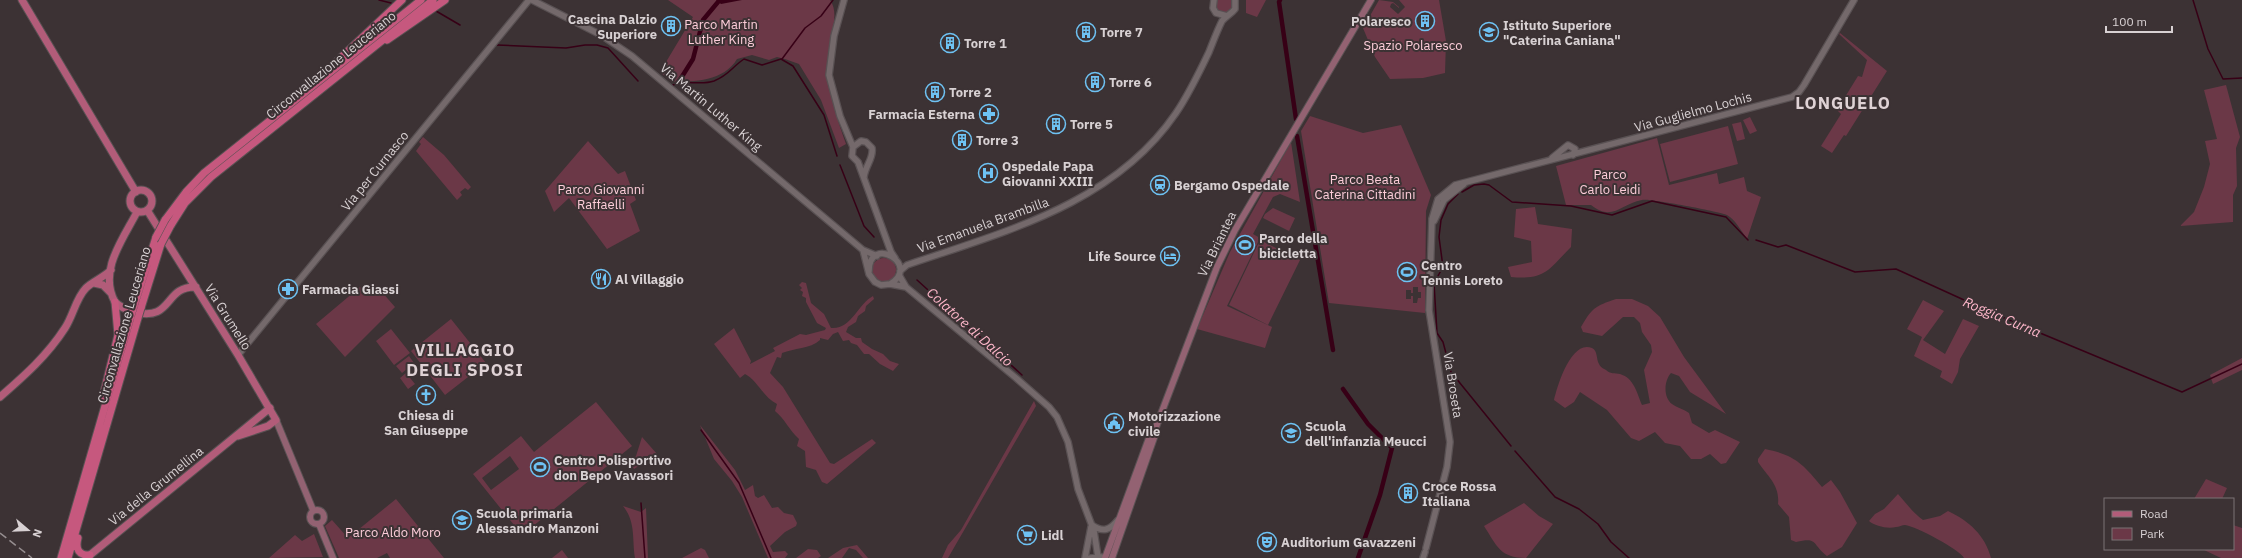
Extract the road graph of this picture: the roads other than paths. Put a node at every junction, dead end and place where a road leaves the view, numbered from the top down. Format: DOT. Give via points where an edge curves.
graph roads {
  1 [pos="22,0"];
  2 [pos="402,0"];
  3 [pos="421,0"];
  4 [pos="433,0"];
  5 [pos="445,0"];
  6 [pos="529,0"];
  7 [pos="532,0"];
  8 [pos="844,0"];
  9 [pos="1214,0"];
  10 [pos="1235,0"];
  11 [pos="1371,0"];
  12 [pos="1854,0"];
  13 [pos="1218,14"];
  14 [pos="1227,16"];
  15 [pos="1219,28"];
  16 [pos="376,44"];
  17 [pos="264,125"];
  18 [pos="853,147"];
  19 [pos="869,160"];
  20 [pos="858,162"];
  21 [pos="864,179"];
  22 [pos="1456,187"];
  23 [pos="136,192"];
  24 [pos="147,210"];
  25 [pos="137,212"];
  26 [pos="168,222"];
  27 [pos="887,241"];
  28 [pos="863,250"];
  29 [pos="880,255"];
  30 [pos="896,259"];
  31 [pos="907,265"];
  32 [pos="111,270"];
  33 [pos="869,271"];
  34 [pos="899,273"];
  35 [pos="94,283"];
  36 [pos="890,284"];
  37 [pos="196,287"];
  38 [pos="906,287"];
  39 [pos="111,292"];
  40 [pos="115,302"];
  41 [pos="137,307"];
  42 [pos="135,317"];
  43 [pos="238,355"];
  44 [pos="0,397"];
  45 [pos="270,408"];
  46 [pos="105,409"];
  47 [pos="276,420"];
  48 [pos="1156,427"];
  49 [pos="238,436"];
  50 [pos="314,510"];
  51 [pos="81,514"];
  52 [pos="1118,520"];
  53 [pos="319,524"];
  54 [pos="1092,524"];
  55 [pos="89,557"];
  56 [pos="61,558"];
  57 [pos="68,558"];
  58 [pos="333,558"];
  59 [pos="1085,558"];
  60 [pos="1090,558"];
  61 [pos="1105,558"];
  62 [pos="1423,558"];
  1 -- 23 [label="main road"];
  2 -- 17 [label="highway"];
  3 -- 17 [label="highway, Circonvallazione Leuceriano"];
  4 -- 16 [label="highway, Circonvallazione Leuceriano"];
  5 -- 16 [label="highway" via="406,29"];
  6 -- 43 [label="street, Via per Curnasco"];
  7 -- 28 [label="street, Via Martin Luther King" via="606,38 632,56"];
  8 -- 18 [label="street" via="834,36 829,75 840,116"];
  9 -- 13 [label="street, Via Emanuela Brambilla" via="1213,8"];
  10 -- 14 [label="street, Via Emanuela Brambilla" via="1235,9"];
  11 -- 48 [label="main road, Via Briantea" via="1256,192 1216,267"];
  12 -- 22 [label="street, Via Guglielmo Lochis" via="1796,95 1582,152 1570,153"];
  13 -- 14 [label="street"];
  13 -- 15 [label="street, Via Emanuela Brambilla"];
  14 -- 15 [label="street, Via Emanuela Brambilla"];
  15 -- 31 [label="street, Via Emanuela Brambilla" via="1199,74 1176,113 1143,152 1109,181 1060,209 1018,227"];
  16 -- 26 [label="highway, Circonvallazione Leuceriano" via="211,177"];
  17 -- 26 [label="highway, Circonvallazione Leuceriano" via="197,180"];
  18 -- 19 [label="street" via="861,141 870,145 873,152"];
  18 -- 20 [label="street" via="852,156"];
  19 -- 20 [label="street"];
  19 -- 21 [label="street"];
  20 -- 21 [label="street"];
  21 -- 27 [label="street"];
  22 -- 62 [label="street, Via Broseta" via="1438,199 1433,210 1429,310 1450,442 1447,467"];
  23 -- 24 [label="main road" via="143,191 150,196 151,205"];
  23 -- 25 [label="main road" via="131,196 130,202"];
  24 -- 25 [label="main road"];
  24 -- 37 [label="main road, Via Grumello"];
  25 -- 32 [label="main road" via="114,253"];
  26 -- 41 [label="highway, Circonvallazione Leuceriano, bridge"];
  26 -- 41 [label="highway, Circonvallazione Leuceriano, bridge" via="156,237"];
  27 -- 29 [label="street"];
  27 -- 30 [label="street"];
  28 -- 29 [label="street, Via Martin Luther King"];
  28 -- 33 [label="street"];
  29 -- 30 [label="street, Via Martin Luther King"];
  29 -- 33 [label="street" via="870,263"];
  30 -- 31 [label="street, Via Emanuela Brambilla"];
  30 -- 34 [label="street"];
  31 -- 34 [label="street, Via Emanuela Brambilla"];
  32 -- 35 [label="main road"];
  32 -- 39 [label="main road"];
  33 -- 36 [label="street" via="871,278 877,283"];
  34 -- 36 [label="street"];
  34 -- 38 [label="street"];
  35 -- 39 [label="main road"];
  35 -- 44 [label="main road" via="85,289 71,318 52,347"];
  36 -- 38 [label="street"];
  37 -- 40 [label="main road" via="181,289 161,310 153,314 126,309"];
  37 -- 43 [label="main road, Via Grumello"];
  38 -- 54 [label="street" via="1016,378 1057,417 1068,442 1078,489"];
  39 -- 40 [label="main road"];
  40 -- 46 [label="highway" via="118,336 104,392"];
  41 -- 42 [label="highway, Circonvallazione Leuceriano, bridge"];
  42 -- 46 [label="highway, Circonvallazione Leuceriano"];
  42 -- 51 [label="highway, Circonvallazione Leuceriano"];
  43 -- 45 [label="main road, Via Grumello"];
  45 -- 47 [label="main road, Via Grumello"];
  45 -- 49 [label="main road, Via della Grumellina"];
  46 -- 56 [label="highway, Circonvallazione Leuceriano"];
  47 -- 49 [label="main road, Via della Grumellina" via="268,426"];
  47 -- 50 [label="main road"];
  48 -- 52 [label="main road, Via Briantea" via="1152,430"];
  48 -- 61 [label="main road, Via Briantea"];
  49 -- 55 [label="main road, Via della Grumellina"];
  50 -- 53 [label="main road" via="310,513 310,520"];
  50 -- 53 [label="main road" via="320,510 324,515"];
  51 -- 55 [label="highway" via="83,522 76,547 82,555"];
  51 -- 57 [label="highway, Circonvallazione Leuceriano"];
  52 -- 54 [label="street" via="1106,530 1099,530"];
  52 -- 61 [label="main road, Via Briantea"];
  53 -- 58 [label="main road"];
  54 -- 59 [label="street"];
  54 -- 61 [label="street"];
  60 -- 61 [label="street"];
}
